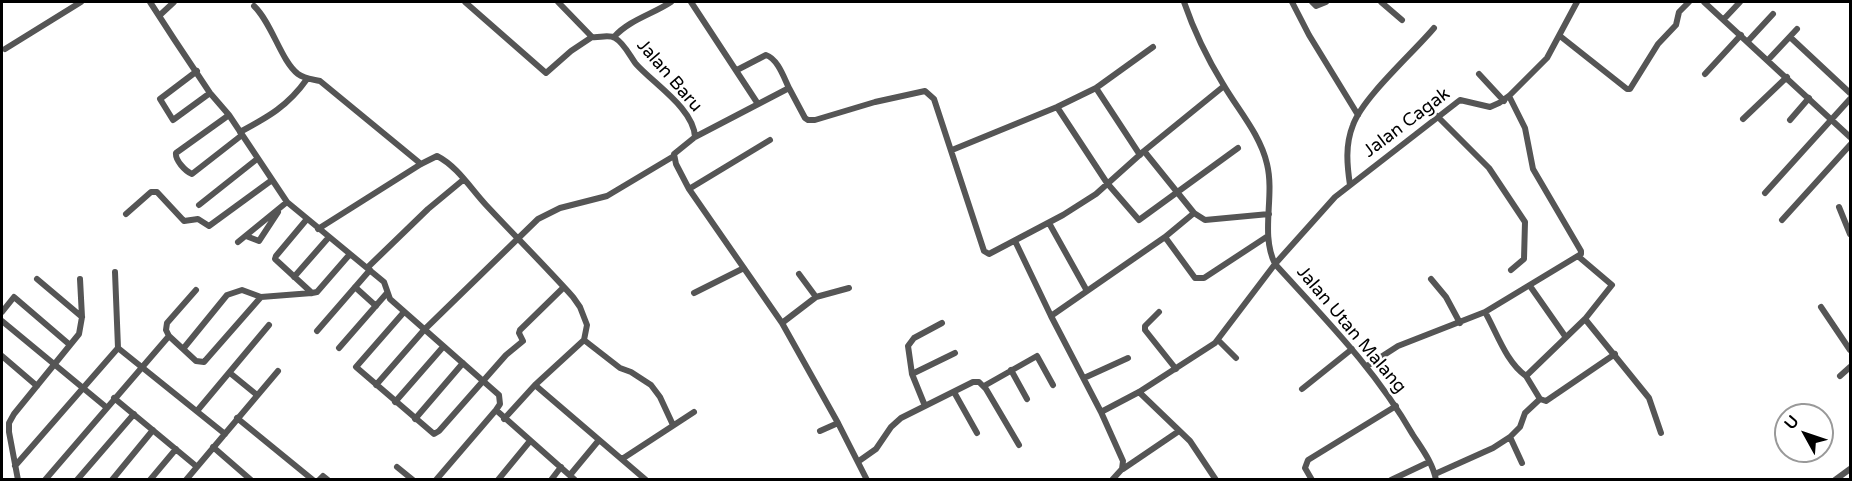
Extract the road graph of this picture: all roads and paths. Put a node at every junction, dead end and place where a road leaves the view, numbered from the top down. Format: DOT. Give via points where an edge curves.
graph roads {
  1 [pos="81,2"];
  2 [pos="150,2"];
  3 [pos="174,2"];
  4 [pos="465,2"];
  5 [pos="671,2"];
  6 [pos="691,2"];
  7 [pos="1184,2"];
  8 [pos="1293,2"];
  9 [pos="1312,2"];
  10 [pos="1326,2"];
  11 [pos="1381,2"];
  12 [pos="1577,2"];
  13 [pos="1689,2"];
  14 [pos="1704,2"];
  15 [pos="1739,2"];
  16 [pos="563,3"];
  17 [pos="254,6"];
  18 [pos="1773,14"];
  19 [pos="160,15"];
  20 [pos="1724,19"];
  21 [pos="1402,20"];
  22 [pos="1434,28"];
  23 [pos="1797,29"];
  24 [pos="1741,35"];
  25 [pos="1560,36"];
  26 [pos="592,37"];
  27 [pos="614,37"];
  28 [pos="1790,37"];
  29 [pos="1748,42"];
  30 [pos="1153,47"];
  31 [pos="5,49"];
  32 [pos="1768,60"];
  33 [pos="737,70"];
  34 [pos="197,71"];
  35 [pos="1479,74"];
  36 [pos="1705,75"];
  37 [pos="1787,77"];
  38 [pos="307,79"];
  39 [pos="1224,86"];
  40 [pos="789,88"];
  41 [pos="1096,88"];
  42 [pos="210,93"];
  43 [pos="1851,93"];
  44 [pos="1506,98"];
  45 [pos="1809,98"];
  46 [pos="1851,99"];
  47 [pos="758,104"];
  48 [pos="1057,107"];
  49 [pos="229,115"];
  50 [pos="1358,115"];
  51 [pos="1437,116"];
  52 [pos="1743,119"];
  53 [pos="1832,119"];
  54 [pos="1790,120"];
  55 [pos="241,134"];
  56 [pos="1851,136"];
  57 [pos="695,137"];
  58 [pos="770,140"];
  59 [pos="1851,145"];
  60 [pos="1238,148"];
  61 [pos="952,150"];
  62 [pos="1142,153"];
  63 [pos="674,156"];
  64 [pos="257,159"];
  65 [pos="421,164"];
  66 [pos="272,180"];
  67 [pos="464,180"];
  68 [pos="1107,183"];
  69 [pos="1350,186"];
  70 [pos="689,189"];
  71 [pos="1176,192"];
  72 [pos="1765,193"];
  73 [pos="199,205"];
  74 [pos="284,205"];
  75 [pos="1839,207"];
  76 [pos="1194,213"];
  77 [pos="126,214"];
  78 [pos="1269,214"];
  79 [pos="1848,218"];
  80 [pos="307,219"];
  81 [pos="1782,220"];
  82 [pos="1049,223"];
  83 [pos="318,229"];
  84 [pos="1851,234"];
  85 [pos="246,236"];
  86 [pos="1268,236"];
  87 [pos="329,237"];
  88 [pos="1165,237"];
  89 [pos="517,239"];
  90 [pos="1015,241"];
  91 [pos="238,242"];
  92 [pos="350,254"];
  93 [pos="1579,257"];
  94 [pos="1275,264"];
  95 [pos="744,268"];
  96 [pos="369,269"];
  97 [pos="1511,270"];
  98 [pos="115,272"];
  99 [pos="799,274"];
  100 [pos="294,277"];
  101 [pos="37,279"];
  102 [pos="80,279"];
  103 [pos="1431,279"];
  104 [pos="1530,286"];
  105 [pos="355,287"];
  106 [pos="564,287"];
  107 [pos="849,288"];
  108 [pos="196,290"];
  109 [pos="1087,291"];
  110 [pos="387,293"];
  111 [pos="312,294"];
  112 [pos="694,294"];
  113 [pos="261,297"];
  114 [pos="816,297"];
  115 [pos="376,306"];
  116 [pos="1821,307"];
  117 [pos="2,312"];
  118 [pos="404,312"];
  119 [pos="1159,312"];
  120 [pos="1485,312"];
  121 [pos="1051,316"];
  122 [pos="82,317"];
  123 [pos="1585,319"];
  124 [pos="2,321"];
  125 [pos="782,323"];
  126 [pos="942,323"];
  127 [pos="1460,323"];
  128 [pos="269,325"];
  129 [pos="424,330"];
  130 [pos="317,331"];
  131 [pos="169,336"];
  132 [pos="1565,336"];
  133 [pos="584,340"];
  134 [pos="1218,340"];
  135 [pos="70,345"];
  136 [pos="443,347"];
  137 [pos="118,348"];
  138 [pos="339,348"];
  139 [pos="183,349"];
  140 [pos="1352,349"];
  141 [pos="1851,350"];
  142 [pos="954,353"];
  143 [pos="1615,354"];
  144 [pos="2,356"];
  145 [pos="1128,358"];
  146 [pos="1236,358"];
  147 [pos="463,363"];
  148 [pos="55,365"];
  149 [pos="142,366"];
  150 [pos="1367,366"];
  151 [pos="1851,367"];
  152 [pos="1176,369"];
  153 [pos="1011,370"];
  154 [pos="278,371"];
  155 [pos="230,373"];
  156 [pos="912,374"];
  157 [pos="1526,375"];
  158 [pos="1839,375"];
  159 [pos="1084,378"];
  160 [pos="482,380"];
  161 [pos="376,385"];
  162 [pos="535,385"];
  163 [pos="1053,385"];
  164 [pos="37,386"];
  165 [pos="984,386"];
  166 [pos="84,388"];
  167 [pos="1302,388"];
  168 [pos="954,392"];
  169 [pos="1139,392"];
  170 [pos="256,395"];
  171 [pos="114,398"];
  172 [pos="1028,399"];
  173 [pos="1540,399"];
  174 [pos="395,402"];
  175 [pos="925,406"];
  176 [pos="1396,406"];
  177 [pos="106,407"];
  178 [pos="496,410"];
  179 [pos="197,411"];
  180 [pos="694,412"];
  181 [pos="1101,412"];
  182 [pos="134,414"];
  183 [pos="237,418"];
  184 [pos="415,419"];
  185 [pos="504,419"];
  186 [pos="838,423"];
  187 [pos="674,425"];
  188 [pos="153,430"];
  189 [pos="820,431"];
  190 [pos="1179,431"];
  191 [pos="977,433"];
  192 [pos="1661,433"];
  193 [pos="225,434"];
  194 [pos="1510,437"];
  195 [pos="599,440"];
  196 [pos="530,441"];
  197 [pos="1019,445"];
  198 [pos="213,447"];
  199 [pos="176,449"];
  200 [pos="622,459"];
  201 [pos="859,461"];
  202 [pos="1430,462"];
  203 [pos="1522,463"];
  204 [pos="15,466"];
  205 [pos="196,466"];
  206 [pos="397,467"];
  207 [pos="561,467"];
  208 [pos="1122,469"];
  209 [pos="1851,469"];
  210 [pos="242,472"];
  211 [pos="573,477"];
  212 [pos="1436,477"];
  213 [pos="18,480"];
  214 [pos="45,480"];
  215 [pos="77,480"];
  216 [pos="112,480"];
  217 [pos="150,480"];
  218 [pos="186,480"];
  219 [pos="236,480"];
  220 [pos="251,480"];
  221 [pos="313,480"];
  222 [pos="319,480"];
  223 [pos="328,480"];
  224 [pos="413,480"];
  225 [pos="436,480"];
  226 [pos="498,480"];
  227 [pos="551,480"];
  228 [pos="646,480"];
  229 [pos="867,480"];
  230 [pos="1112,480"];
  231 [pos="1216,480"];
  232 [pos="1312,480"];
  233 [pos="1391,480"];
  234 [pos="1835,480"];
  1 -- 31 [label="street"];
  2 -- 19 [label="street"];
  3 -- 19 [label="street"];
  4 -- 26 [label="street" via="546,73"];
  5 -- 27 [label="street"];
  6 -- 33 [label="street"];
  7 -- 39 [label="street" via="1198,39"];
  8 -- 50 [label="street"];
  9 -- 10 [label="street" via="1314,6"];
  11 -- 21 [label="street"];
  12 -- 25 [label="street"];
  13 -- 25 [label="street" via="1630,89"];
  14 -- 20 [label="street"];
  15 -- 20 [label="street"];
  16 -- 26 [label="street"];
  17 -- 38 [label="street" via="294,70"];
  18 -- 29 [label="street"];
  19 -- 34 [label="street"];
  20 -- 24 [label="street"];
  22 -- 50 [label="street"];
  23 -- 28 [label="street"];
  24 -- 29 [label="street"];
  24 -- 36 [label="street"];
  25 -- 44 [label="street" via="1540,66"];
  26 -- 27 [label="street, Jalan Baru"];
  27 -- 57 [label="street, Jalan Baru" via="678,105"];
  28 -- 32 [label="street"];
  28 -- 43 [label="street"];
  29 -- 32 [label="street"];
  30 -- 41 [label="street"];
  32 -- 37 [label="street"];
  33 -- 40 [label="street" via="769,55"];
  33 -- 47 [label="street"];
  34 -- 42 [label="street"];
  34 -- 42 [label="street" via="160,99 173,120"];
  35 -- 44 [label="street"];
  37 -- 45 [label="street"];
  37 -- 52 [label="street"];
  38 -- 55 [label="street" via="272,115"];
  38 -- 65 [label="street" via="320,81"];
  39 -- 62 [label="street"];
  39 -- 78 [label="street" via="1258,138 1266,159"];
  40 -- 47 [label="street"];
  40 -- 61 [label="street" via="808,120 925,91 934,99"];
  41 -- 48 [label="street"];
  41 -- 62 [label="street"];
  42 -- 49 [label="street"];
  44 -- 51 [label="street, Jalan Cagak" via="1487,107 1460,100"];
  44 -- 93 [label="street" via="1525,128 1533,169 1581,251"];
  45 -- 53 [label="street"];
  45 -- 54 [label="street"];
  46 -- 53 [label="street"];
  47 -- 57 [label="street"];
  48 -- 61 [label="street"];
  48 -- 68 [label="street"];
  49 -- 55 [label="street"];
  49 -- 55 [label="street" via="177,153 182,166 192,174"];
  50 -- 69 [label="street" via="1348,140"];
  51 -- 69 [label="street, Jalan Cagak"];
  51 -- 97 [label="street" via="1489,168 1526,222 1524,260"];
  53 -- 56 [label="street"];
  53 -- 72 [label="street"];
  55 -- 64 [label="street"];
  57 -- 63 [label="street"];
  58 -- 70 [label="street"];
  59 -- 81 [label="street"];
  60 -- 71 [label="street"];
  61 -- 90 [label="street" via="985,253 991,254"];
  62 -- 68 [label="street"];
  62 -- 71 [label="street"];
  63 -- 70 [label="street"];
  63 -- 89 [label="street" via="607,196 546,215"];
  64 -- 66 [label="street"];
  64 -- 73 [label="street"];
  65 -- 67 [label="street" via="437,156"];
  65 -- 83 [label="street"];
  66 -- 74 [label="street"];
  66 -- 77 [label="street" via="209,226 198,219 184,221 157,192 151,192"];
  67 -- 89 [label="street"];
  67 -- 96 [label="street" via="428,209"];
  68 -- 71 [label="street" via="1139,220"];
  68 -- 82 [label="street" via="1081,205"];
  69 -- 94 [label="street, Jalan Cagak" via="1335,196"];
  70 -- 95 [label="street"];
  71 -- 76 [label="street"];
  74 -- 80 [label="street"];
  74 -- 85 [label="street"];
  74 -- 85 [label="street" via="259,241"];
  75 -- 79 [label="street"];
  76 -- 78 [label="street" via="1205,220"];
  76 -- 88 [label="street"];
  78 -- 86 [label="street"];
  79 -- 84 [label="street"];
  80 -- 83 [label="street"];
  80 -- 100 [label="street" via="276,256 276,262"];
  82 -- 90 [label="street"];
  82 -- 109 [label="street"];
  83 -- 87 [label="street"];
  85 -- 91 [label="street"];
  86 -- 88 [label="street" via="1204,278 1195,278"];
  86 -- 94 [label="street"];
  87 -- 92 [label="street"];
  87 -- 100 [label="street"];
  88 -- 109 [label="street"];
  89 -- 106 [label="street"];
  89 -- 129 [label="street"];
  90 -- 121 [label="street"];
  92 -- 96 [label="street"];
  92 -- 111 [label="street"];
  93 -- 104 [label="street"];
  93 -- 123 [label="street" via="1612,285"];
  94 -- 134 [label="street, Jalan Cagak"];
  94 -- 140 [label="street, Jalan Utan Malang"];
  95 -- 112 [label="street"];
  95 -- 125 [label="street"];
  96 -- 105 [label="street"];
  96 -- 110 [label="street" via="386,284"];
  98 -- 137 [label="street"];
  99 -- 114 [label="street"];
  100 -- 111 [label="street"];
  101 -- 122 [label="street"];
  102 -- 122 [label="street"];
  103 -- 127 [label="street"];
  104 -- 120 [label="street"];
  104 -- 132 [label="street"];
  105 -- 115 [label="street"];
  105 -- 130 [label="street"];
  106 -- 133 [label="street" via="583,312 587,330"];
  106 -- 160 [label="street" via="520,330 523,341"];
  107 -- 114 [label="street"];
  108 -- 131 [label="street" via="167,323"];
  109 -- 121 [label="street"];
  110 -- 115 [label="street"];
  110 -- 118 [label="street"];
  111 -- 113 [label="street"];
  113 -- 139 [label="street" via="242,290 227,295"];
  113 -- 139 [label="street" via="204,362 196,361"];
  114 -- 125 [label="street"];
  115 -- 138 [label="street"];
  116 -- 141 [label="street"];
  117 -- 135 [label="street" via="14,297"];
  118 -- 129 [label="street"];
  118 -- 161 [label="street" via="356,368"];
  119 -- 152 [label="street" via="1145,330"];
  120 -- 127 [label="street"];
  120 -- 157 [label="street" via="1510,359"];
  121 -- 159 [label="street"];
  122 -- 135 [label="street" via="79,334"];
  123 -- 132 [label="street"];
  123 -- 143 [label="street"];
  124 -- 148 [label="street"];
  125 -- 186 [label="street"];
  126 -- 156 [label="street" via="908,346"];
  127 -- 150 [label="street" via="1398,346"];
  128 -- 155 [label="street"];
  129 -- 136 [label="street"];
  129 -- 161 [label="street"];
  131 -- 139 [label="street"];
  131 -- 149 [label="street"];
  132 -- 157 [label="street"];
  133 -- 162 [label="street"];
  133 -- 187 [label="street" via="620,368 651,385"];
  134 -- 146 [label="street"];
  134 -- 152 [label="street, Jalan Cagak"];
  135 -- 148 [label="street"];
  136 -- 147 [label="street"];
  136 -- 174 [label="street"];
  137 -- 149 [label="street"];
  137 -- 166 [label="street"];
  140 -- 150 [label="street, Jalan Utan Malang"];
  140 -- 167 [label="street"];
  142 -- 156 [label="street"];
  143 -- 173 [label="street" via="1546,401"];
  143 -- 192 [label="street" via="1649,398"];
  144 -- 164 [label="street"];
  145 -- 159 [label="street"];
  147 -- 160 [label="street"];
  147 -- 184 [label="street"];
  148 -- 164 [label="street"];
  148 -- 166 [label="street"];
  149 -- 171 [label="street"];
  149 -- 179 [label="street"];
  150 -- 176 [label="street, Jalan Utan Malang"];
  151 -- 158 [label="street"];
  152 -- 169 [label="street, Jalan Cagak"];
  153 -- 163 [label="street" via="1037,356"];
  153 -- 165 [label="street"];
  153 -- 172 [label="street"];
  154 -- 170 [label="street"];
  155 -- 170 [label="street"];
  155 -- 179 [label="street"];
  156 -- 175 [label="street"];
  157 -- 173 [label="street"];
  159 -- 181 [label="street"];
  160 -- 178 [label="street" via="499,395"];
  160 -- 184 [label="street" via="437,433 431,433"];
  161 -- 174 [label="street"];
  162 -- 185 [label="street"];
  162 -- 195 [label="street"];
  164 -- 204 [label="street" via="9,423"];
  165 -- 168 [label="street" via="973,382"];
  165 -- 197 [label="street"];
  166 -- 177 [label="street"];
  166 -- 204 [label="street"];
  168 -- 175 [label="street"];
  168 -- 191 [label="street"];
  169 -- 181 [label="street, Jalan Cagak"];
  169 -- 190 [label="street"];
  170 -- 183 [label="street"];
  171 -- 177 [label="street"];
  171 -- 182 [label="street"];
  173 -- 194 [label="street" via="1525,412 1520,427"];
  174 -- 184 [label="street"];
  175 -- 201 [label="street" via="896,422 876,449"];
  176 -- 202 [label="street, Jalan Utan Malang"];
  176 -- 232 [label="street" via="1308,460 1305,468"];
  177 -- 214 [label="street"];
  178 -- 185 [label="street"];
  178 -- 225 [label="street"];
  179 -- 193 [label="street"];
  180 -- 187 [label="street"];
  181 -- 208 [label="street" via="1123,461"];
  182 -- 188 [label="street"];
  182 -- 215 [label="street"];
  183 -- 193 [label="street"];
  183 -- 221 [label="street"];
  185 -- 196 [label="street"];
  186 -- 189 [label="street"];
  186 -- 201 [label="street"];
  187 -- 200 [label="street"];
  188 -- 199 [label="street"];
  188 -- 216 [label="street"];
  190 -- 208 [label="street"];
  190 -- 231 [label="street"];
  193 -- 198 [label="street"];
  194 -- 203 [label="street"];
  194 -- 212 [label="street"];
  195 -- 200 [label="street"];
  195 -- 211 [label="street"];
  196 -- 207 [label="street"];
  196 -- 226 [label="street"];
  198 -- 205 [label="street"];
  198 -- 210 [label="street"];
  199 -- 205 [label="street"];
  199 -- 217 [label="street"];
  200 -- 228 [label="street"];
  201 -- 229 [label="street"];
  202 -- 212 [label="street, Jalan Utan Malang"];
  202 -- 233 [label="street"];
  204 -- 213 [label="street"];
  205 -- 218 [label="street"];
  206 -- 224 [label="street"];
  207 -- 211 [label="street"];
  207 -- 227 [label="street"];
  208 -- 230 [label="street"];
  209 -- 234 [label="street"];
  210 -- 219 [label="street"];
  210 -- 220 [label="street"];
  222 -- 223 [label="street" via="323,476"];
}
